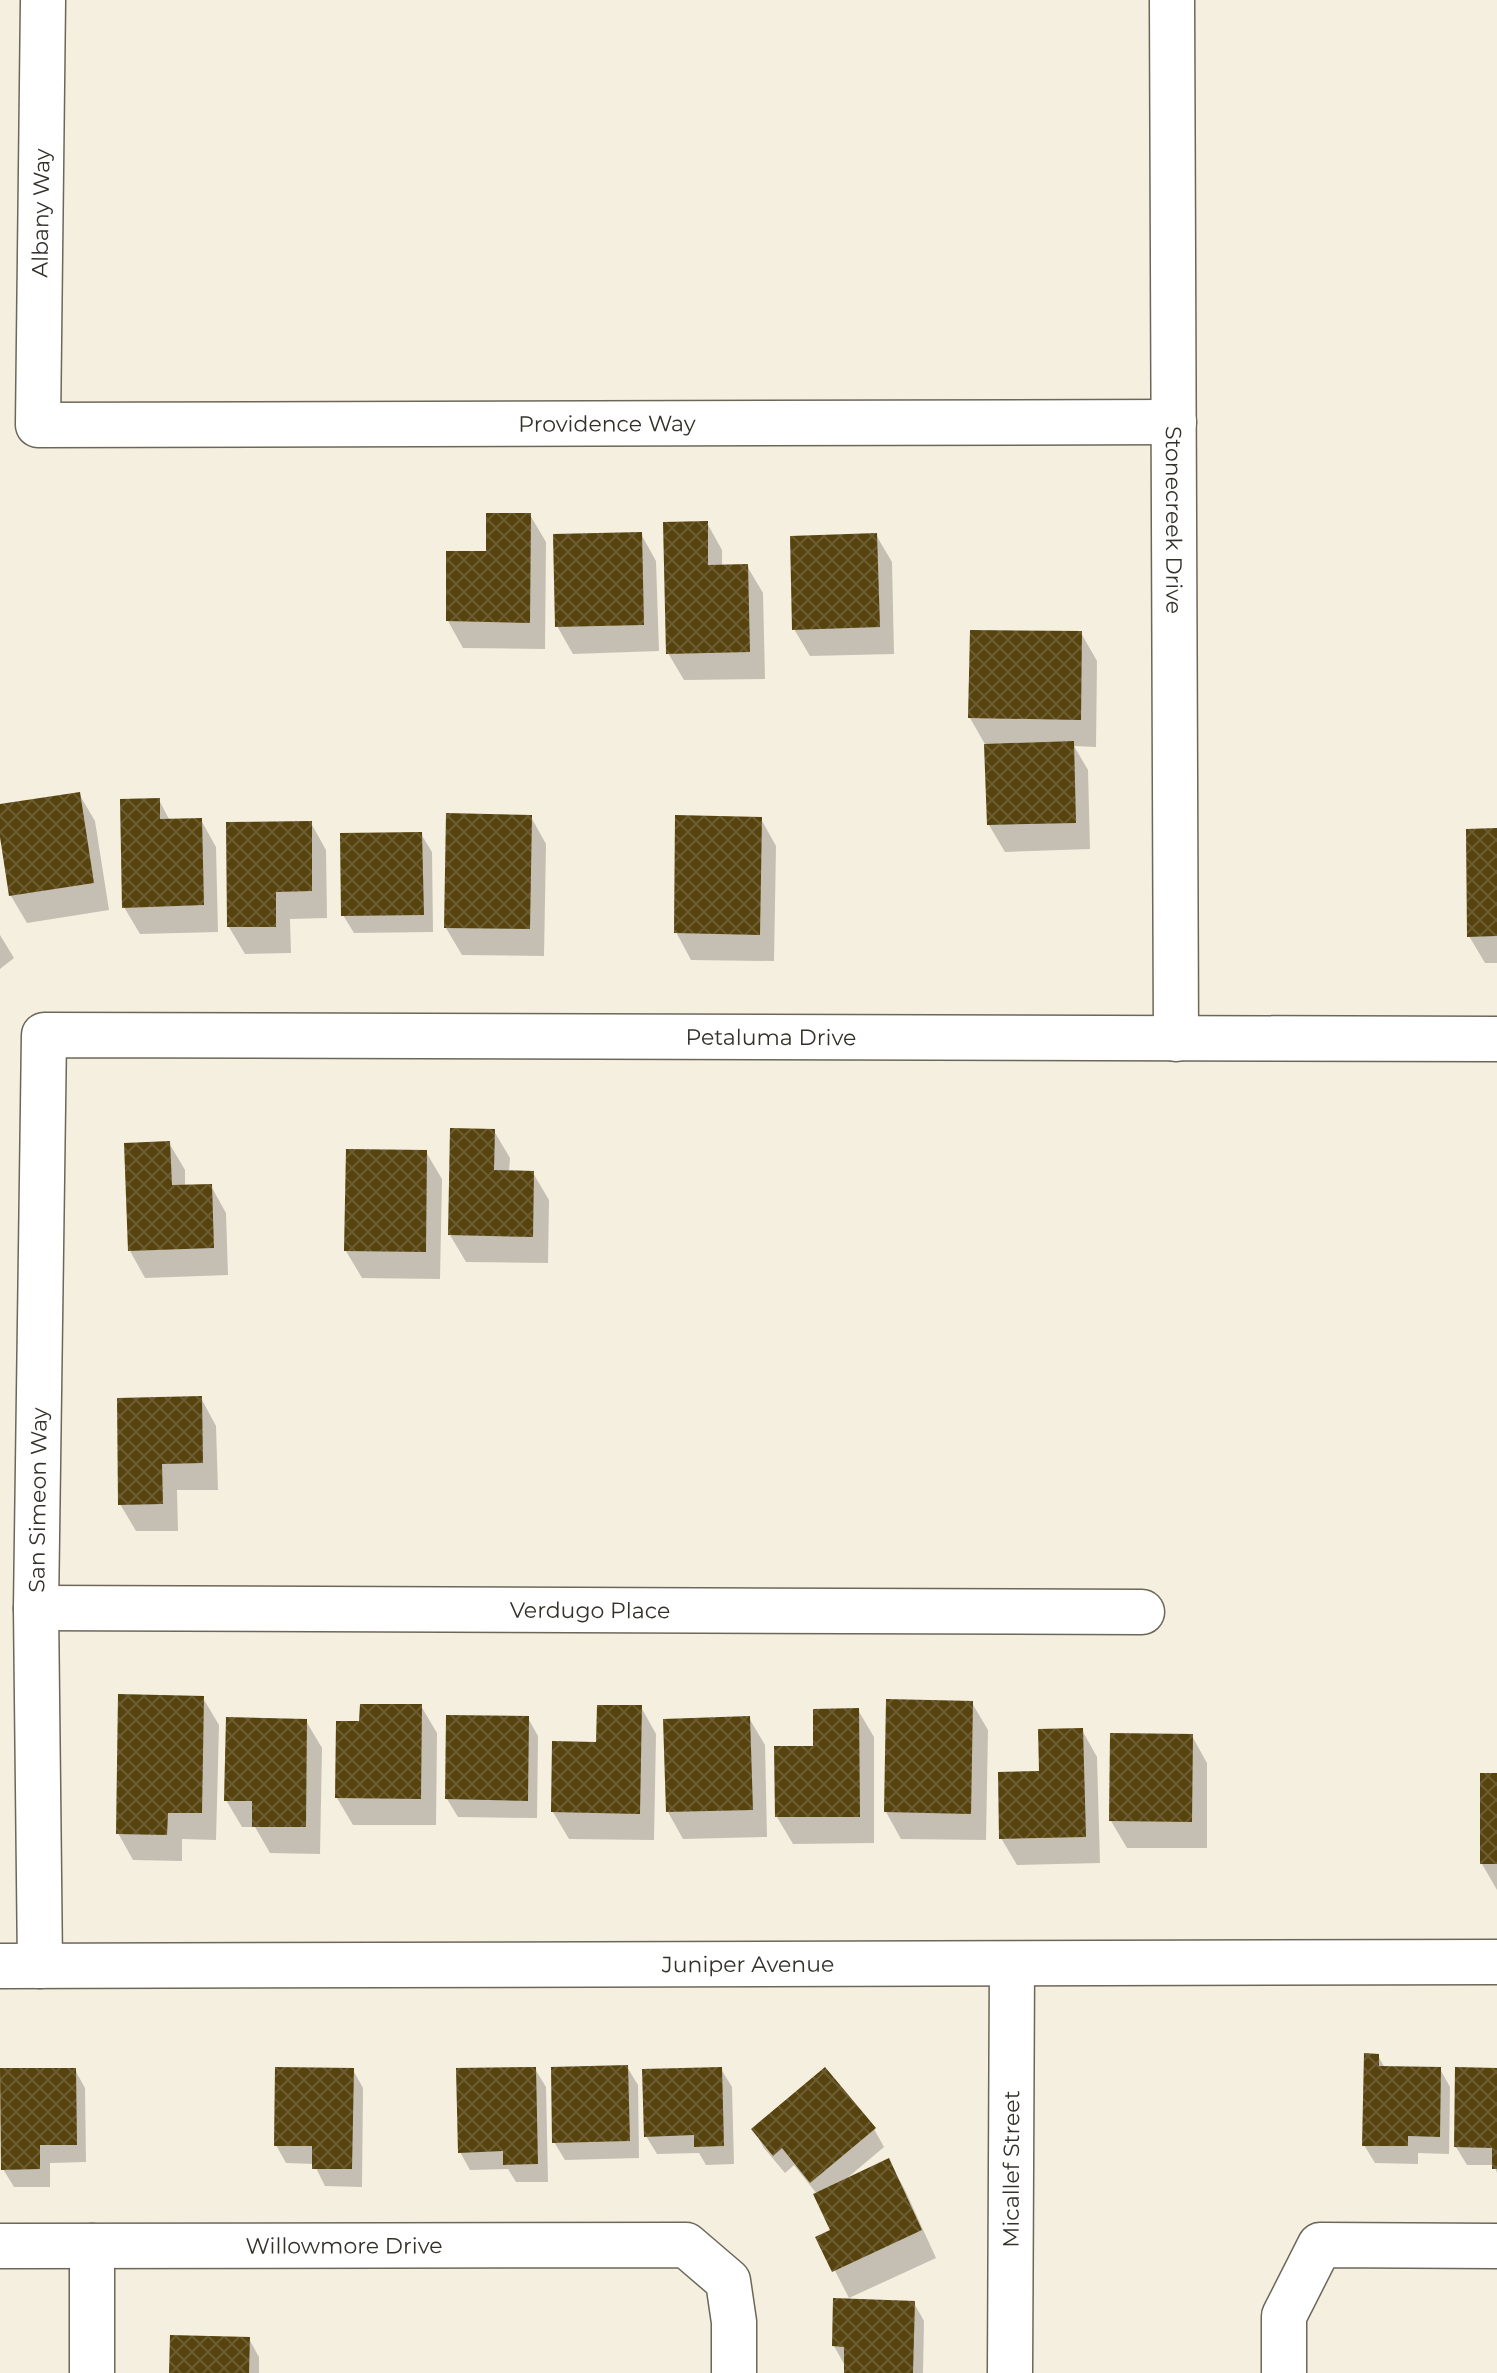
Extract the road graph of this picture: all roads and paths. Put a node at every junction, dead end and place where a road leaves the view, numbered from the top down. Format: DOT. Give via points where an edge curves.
graph roads {
  1 [pos="43,0"];
  2 [pos="1172,0"];
  3 [pos="1174,422"];
  4 [pos="38,425"];
  5 [pos="44,1035"];
  6 [pos="1176,1039"];
  7 [pos="1497,1039"];
  8 [pos="36,1608"];
  9 [pos="1142,1612"];
  10 [pos="1497,1962"];
  11 [pos="1012,1965"];
  12 [pos="20,1966"];
  13 [pos="0,2246"];
  14 [pos="92,2246"];
  15 [pos="1497,2246"];
  16 [pos="92,2373"];
  17 [pos="734,2373"];
  18 [pos="1010,2373"];
  19 [pos="1284,2373"];
  1 -- 4 [label="street, Albany Way"];
  2 -- 3 [label="street, Stonecreek Drive"];
  3 -- 4 [label="street, Providence Way"];
  3 -- 6 [label="street, Stonecreek Drive"];
  5 -- 6 [label="street, Petaluma Drive"];
  5 -- 8 [label="street, San Simeon Way"];
  6 -- 7 [label="street, Petaluma Drive"];
  8 -- 9 [label="street, Verdugo Place"];
  8 -- 12 [label="street, San Simeon Way"];
  10 -- 11 [label="street, Juniper Avenue"];
  11 -- 12 [label="street, Juniper Avenue"];
  11 -- 18 [label="street, Micallef Street"];
  13 -- 14 [label="street, Willowmore Drive"];
  14 -- 16 [label="street"];
  14 -- 17 [label="street, Willowmore Drive" via="686,2245 728,2281"];
  15 -- 19 [label="street" via="1320,2245 1284,2316"];
}
